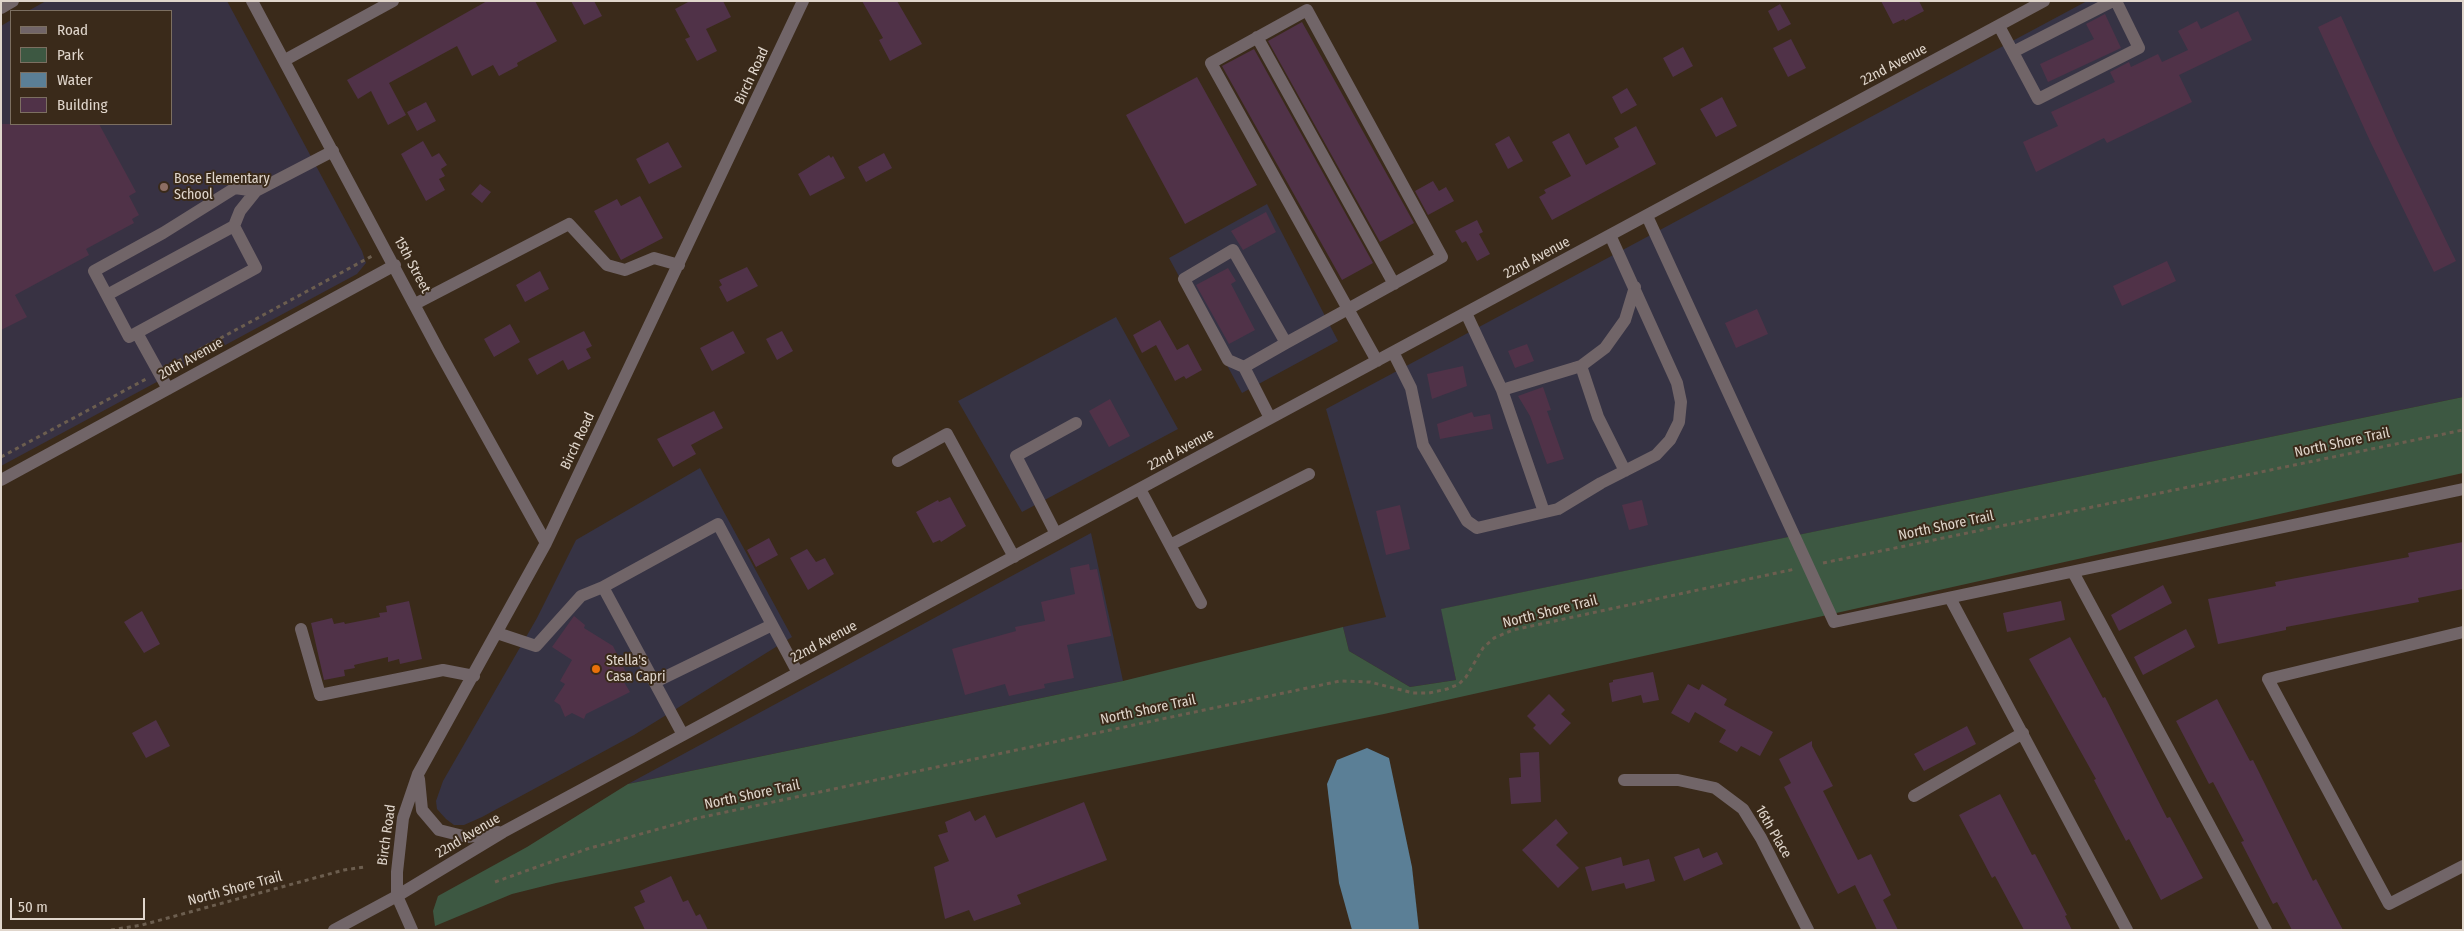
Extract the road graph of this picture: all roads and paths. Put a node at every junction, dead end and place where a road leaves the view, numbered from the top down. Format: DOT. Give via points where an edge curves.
graph roads {
  1 [pos="13,1"];
  2 [pos="252,1"];
  3 [pos="393,1"];
  4 [pos="803,1"];
  5 [pos="2044,1"];
  6 [pos="2115,1"];
  7 [pos="1,8"];
  8 [pos="1999,26"];
  9 [pos="1257,37"];
  10 [pos="2013,52"];
  11 [pos="285,60"];
  12 [pos="333,151"];
  13 [pos="256,192"];
  14 [pos="1647,216"];
  15 [pos="234,226"];
  16 [pos="1610,235"];
  17 [pos="386,249"];
  18 [pos="395,265"];
  19 [pos="678,265"];
  20 [pos="1394,284"];
  21 [pos="1635,287"];
  22 [pos="107,295"];
  23 [pos="415,304"];
  24 [pos="1348,308"];
  25 [pos="1466,313"];
  26 [pos="137,333"];
  27 [pos="1286,343"];
  28 [pos="1393,352"];
  29 [pos="1377,361"];
  30 [pos="1581,366"];
  31 [pos="1244,367"];
  32 [pos="159,372"];
  33 [pos="168,389"];
  34 [pos="1502,390"];
  35 [pos="1270,418"];
  36 [pos="1076,423"];
  37 [pos="2463,430"];
  38 [pos="1,457"];
  39 [pos="898,462"];
  40 [pos="1625,471"];
  41 [pos="1309,474"];
  42 [pos="1,480"];
  43 [pos="1140,489"];
  44 [pos="2463,489"];
  45 [pos="1544,512"];
  46 [pos="1056,534"];
  47 [pos="546,542"];
  48 [pos="1170,545"];
  49 [pos="1014,557"];
  50 [pos="1810,566"];
  51 [pos="2073,572"];
  52 [pos="603,587"];
  53 [pos="1950,598"];
  54 [pos="1201,603"];
  55 [pos="772,625"];
  56 [pos="301,629"];
  57 [pos="2463,632"];
  58 [pos="497,633"];
  59 [pos="798,673"];
  60 [pos="474,676"];
  61 [pos="655,682"];
  62 [pos="2022,733"];
  63 [pos="683,735"];
  64 [pos="418,774"];
  65 [pos="1624,780"];
  66 [pos="1914,796"];
  67 [pos="503,832"];
  68 [pos="2463,866"];
  69 [pos="364,867"];
  70 [pos="495,882"];
  71 [pos="397,896"];
  72 [pos="111,930"];
  73 [pos="334,930"];
  74 [pos="412,930"];
  75 [pos="1808,930"];
  76 [pos="2127,930"];
  77 [pos="2266,930"];
  1 -- 7 [label="street"];
  2 -- 11 [label="street, 15th Street"];
  3 -- 11 [label="street"];
  4 -- 19 [label="street, Birch Road"];
  5 -- 8 [label="street, 22nd Avenue"];
  6 -- 10 [label="street"];
  6 -- 10 [label="street" via="2140,48 2038,98"];
  8 -- 10 [label="street"];
  8 -- 14 [label="street, 22nd Avenue"];
  9 -- 20 [label="street"];
  9 -- 20 [label="street" via="1307,10 1442,257"];
  9 -- 24 [label="street" via="1211,63"];
  11 -- 12 [label="street, 15th Street"];
  12 -- 13 [label="street"];
  12 -- 17 [label="street, 15th Street"];
  13 -- 15 [label="street" via="240,211"];
  13 -- 22 [label="street" via="236,188 94,272"];
  14 -- 16 [label="street, 22nd Avenue"];
  14 -- 50 [label="street"];
  15 -- 22 [label="street"];
  15 -- 26 [label="street" via="256,268"];
  16 -- 21 [label="street"];
  16 -- 25 [label="street, 22nd Avenue"];
  17 -- 18 [label="street, 15th Street"];
  17 -- 32 [label="path"];
  18 -- 23 [label="street, 15th Street"];
  18 -- 33 [label="street, 20th Avenue"];
  19 -- 23 [label="street" via="654,258 625,270 607,265 569,224"];
  19 -- 47 [label="street, Birch Road"];
  20 -- 24 [label="street"];
  21 -- 30 [label="street" via="1625,320 1605,348"];
  21 -- 40 [label="street" via="1677,383 1681,402 1679,422 1670,440 1656,455"];
  22 -- 26 [label="street" via="129,337"];
  23 -- 47 [label="street, 15th Street"];
  24 -- 27 [label="street"];
  24 -- 29 [label="street"];
  25 -- 28 [label="street, 22nd Avenue"];
  25 -- 34 [label="street"];
  26 -- 32 [label="street"];
  27 -- 31 [label="street"];
  27 -- 31 [label="street" via="1233,250 1184,279 1228,360"];
  28 -- 29 [label="street, 22nd Avenue"];
  28 -- 45 [label="street" via="1411,388 1423,445 1467,521 1477,528"];
  29 -- 35 [label="street, 22nd Avenue"];
  30 -- 34 [label="street"];
  30 -- 40 [label="street" via="1598,417"];
  31 -- 35 [label="street"];
  32 -- 33 [label="street"];
  32 -- 38 [label="path"];
  33 -- 42 [label="street, 20th Avenue"];
  34 -- 45 [label="street"];
  35 -- 43 [label="street, 22nd Avenue"];
  36 -- 46 [label="street" via="1016,456"];
  37 -- 50 [label="path, North Shore Trail"];
  39 -- 49 [label="street" via="947,434"];
  40 -- 45 [label="street" via="1558,509"];
  41 -- 48 [label="street"];
  43 -- 46 [label="street, 22nd Avenue"];
  43 -- 48 [label="street"];
  44 -- 51 [label="street"];
  46 -- 49 [label="street, 22nd Avenue"];
  47 -- 58 [label="street, Birch Road"];
  48 -- 54 [label="street"];
  49 -- 59 [label="street, 22nd Avenue"];
  50 -- 53 [label="street" via="1834,622"];
  50 -- 70 [label="path, North Shore Trail" via="1513,630 1494,638 1483,648 1466,677 1447,689 1413,693 1370,682 1340,681 698,818 597,846"];
  51 -- 53 [label="street"];
  51 -- 77 [label="street"];
  52 -- 55 [label="street" via="718,524"];
  52 -- 58 [label="street" via="581,596 536,646"];
  52 -- 61 [label="street"];
  53 -- 62 [label="street"];
  55 -- 59 [label="street"];
  55 -- 61 [label="street"];
  56 -- 60 [label="street" via="320,695 443,670"];
  57 -- 68 [label="street" via="2268,679 2389,904"];
  58 -- 60 [label="street, Birch Road"];
  59 -- 63 [label="street, 22nd Avenue"];
  60 -- 64 [label="street, Birch Road"];
  61 -- 63 [label="street"];
  62 -- 66 [label="street"];
  62 -- 76 [label="street"];
  63 -- 67 [label="street, 22nd Avenue"];
  64 -- 67 [label="street" via="422,810 439,830 467,837"];
  64 -- 71 [label="street, Birch Road" via="407,801 399,837"];
  65 -- 75 [label="street, 16th Place" via="1678,780 1715,788 1743,809"];
  67 -- 71 [label="street, 22nd Avenue"];
  69 -- 72 [label="path, North Shore Trail"];
  71 -- 73 [label="street, 22nd Avenue"];
  71 -- 74 [label="street"];
}
